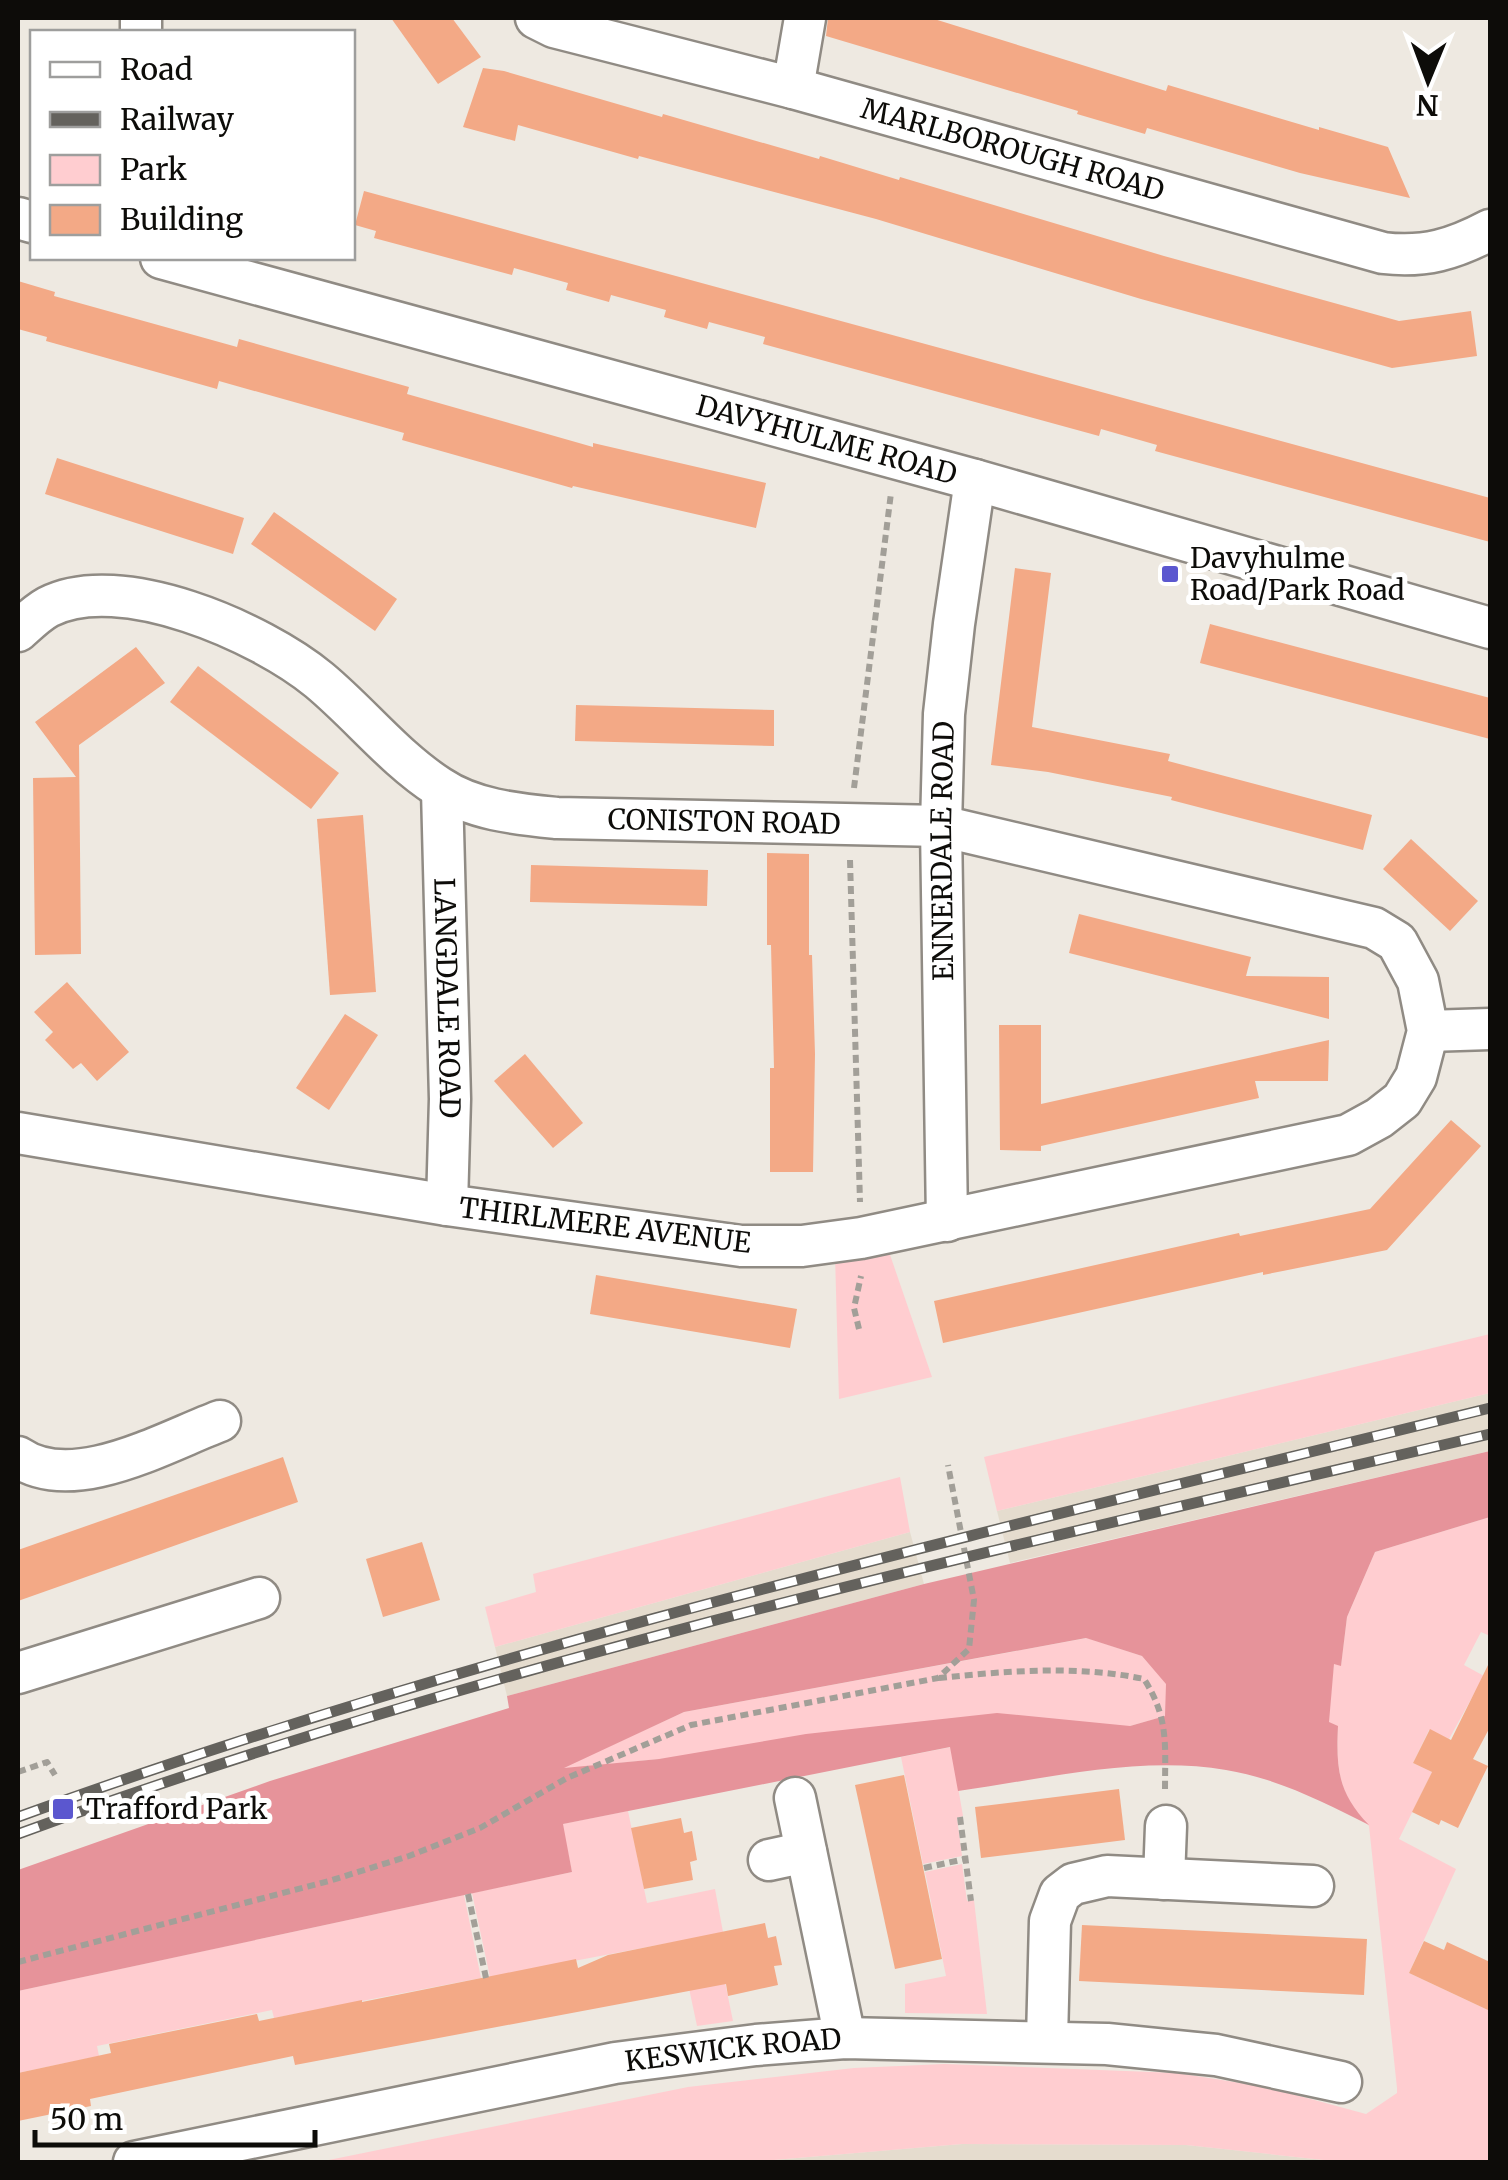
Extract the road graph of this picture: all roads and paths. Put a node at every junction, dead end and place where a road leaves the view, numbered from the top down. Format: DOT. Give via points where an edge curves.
graph roads {
  1 [pos="536,18"];
  2 [pos="805,18"];
  3 [pos="793,88"];
  4 [pos="1490,230"];
  5 [pos="167,260"];
  6 [pos="975,480"];
  7 [pos="1490,628"];
  8 [pos="18,631"];
  9 [pos="442,790"];
  10 [pos="941,826"];
  11 [pos="1490,1029"];
  12 [pos="1428,1032"];
  13 [pos="18,1134"];
  14 [pos="447,1205"];
  15 [pos="947,1221"];
  16 [pos="869,1237"];
  17 [pos="858,1329"];
  18 [pos="220,1421"];
  19 [pos="18,1458"];
  20 [pos="948,1465"];
  21 [pos="259,1598"];
  22 [pos="18,1672"];
  23 [pos="938,1678"];
  24 [pos="1165,1758"];
  25 [pos="18,1772"];
  26 [pos="55,1775"];
  27 [pos="795,1798"];
  28 [pos="960,1817"];
  29 [pos="1166,1826"];
  30 [pos="966,1859"];
  31 [pos="924,1868"];
  32 [pos="1164,1878"];
  33 [pos="1313,1886"];
  34 [pos="468,1894"];
  35 [pos="971,1901"];
  36 [pos="18,1962"];
  37 [pos="486,1978"];
  38 [pos="845,2038"];
  39 [pos="1047,2040"];
  40 [pos="1341,2082"];
  41 [pos="134,2162"];
  1 -- 3 [label="street, MARLBOROUGH ROAD"];
  2 -- 3 [label="street"];
  3 -- 4 [label="street, MARLBOROUGH ROAD" via="1383,252 1437,253"];
  5 -- 6 [label="street, DAVYHULME ROAD"];
  6 -- 7 [label="street, DAVYHULME ROAD"];
  6 -- 10 [label="street, ENNERDALE ROAD" via="948,678"];
  8 -- 9 [label="street, CONISTON ROAD" via="48,607 84,597 124,595 174,607 244,634 316,678"];
  9 -- 10 [label="street, CONISTON ROAD" via="504,812 557,818"];
  9 -- 14 [label="street, LANGDALE ROAD"];
  10 -- 12 [label="street, CONISTON ROAD" via="1374,928 1397,942 1418,981"];
  10 -- 15 [label="street, ENNERDALE ROAD"];
  11 -- 12 [label="street"];
  12 -- 15 [label="street, THIRLMERE AVENUE" via="1402,1100 1348,1136"];
  13 -- 14 [label="street, THIRLMERE AVENUE"];
  14 -- 16 [label="street, THIRLMERE AVENUE" via="741,1246"];
  15 -- 16 [label="street, THIRLMERE AVENUE"];
  16 -- 17 [label="path" via="854,1308"];
  18 -- 19 [label="street" via="73,1472 36,1469"];
  20 -- 23 [label="path" via="974,1600 969,1650"];
  21 -- 22 [label="street" via="164,1644"];
  23 -- 24 [label="path" via="1107,1671 1144,1679 1160,1704"];
  23 -- 36 [label="path" via="690,1725 409,1856"];
  25 -- 26 [label="path" via="47,1762"];
  27 -- 38 [label="street" via="788,1856"];
  28 -- 30 [label="path"];
  29 -- 32 [label="street"];
  30 -- 31 [label="path"];
  30 -- 35 [label="path"];
  32 -- 33 [label="street"];
  32 -- 39 [label="street" via="1090,1878 1060,1894 1050,1921"];
  34 -- 37 [label="path"];
  38 -- 39 [label="street, KESWICK ROAD"];
  38 -- 41 [label="street, KESWICK ROAD" via="615,2064"];
  39 -- 40 [label="street, KESWICK ROAD" via="1216,2055"];
}
